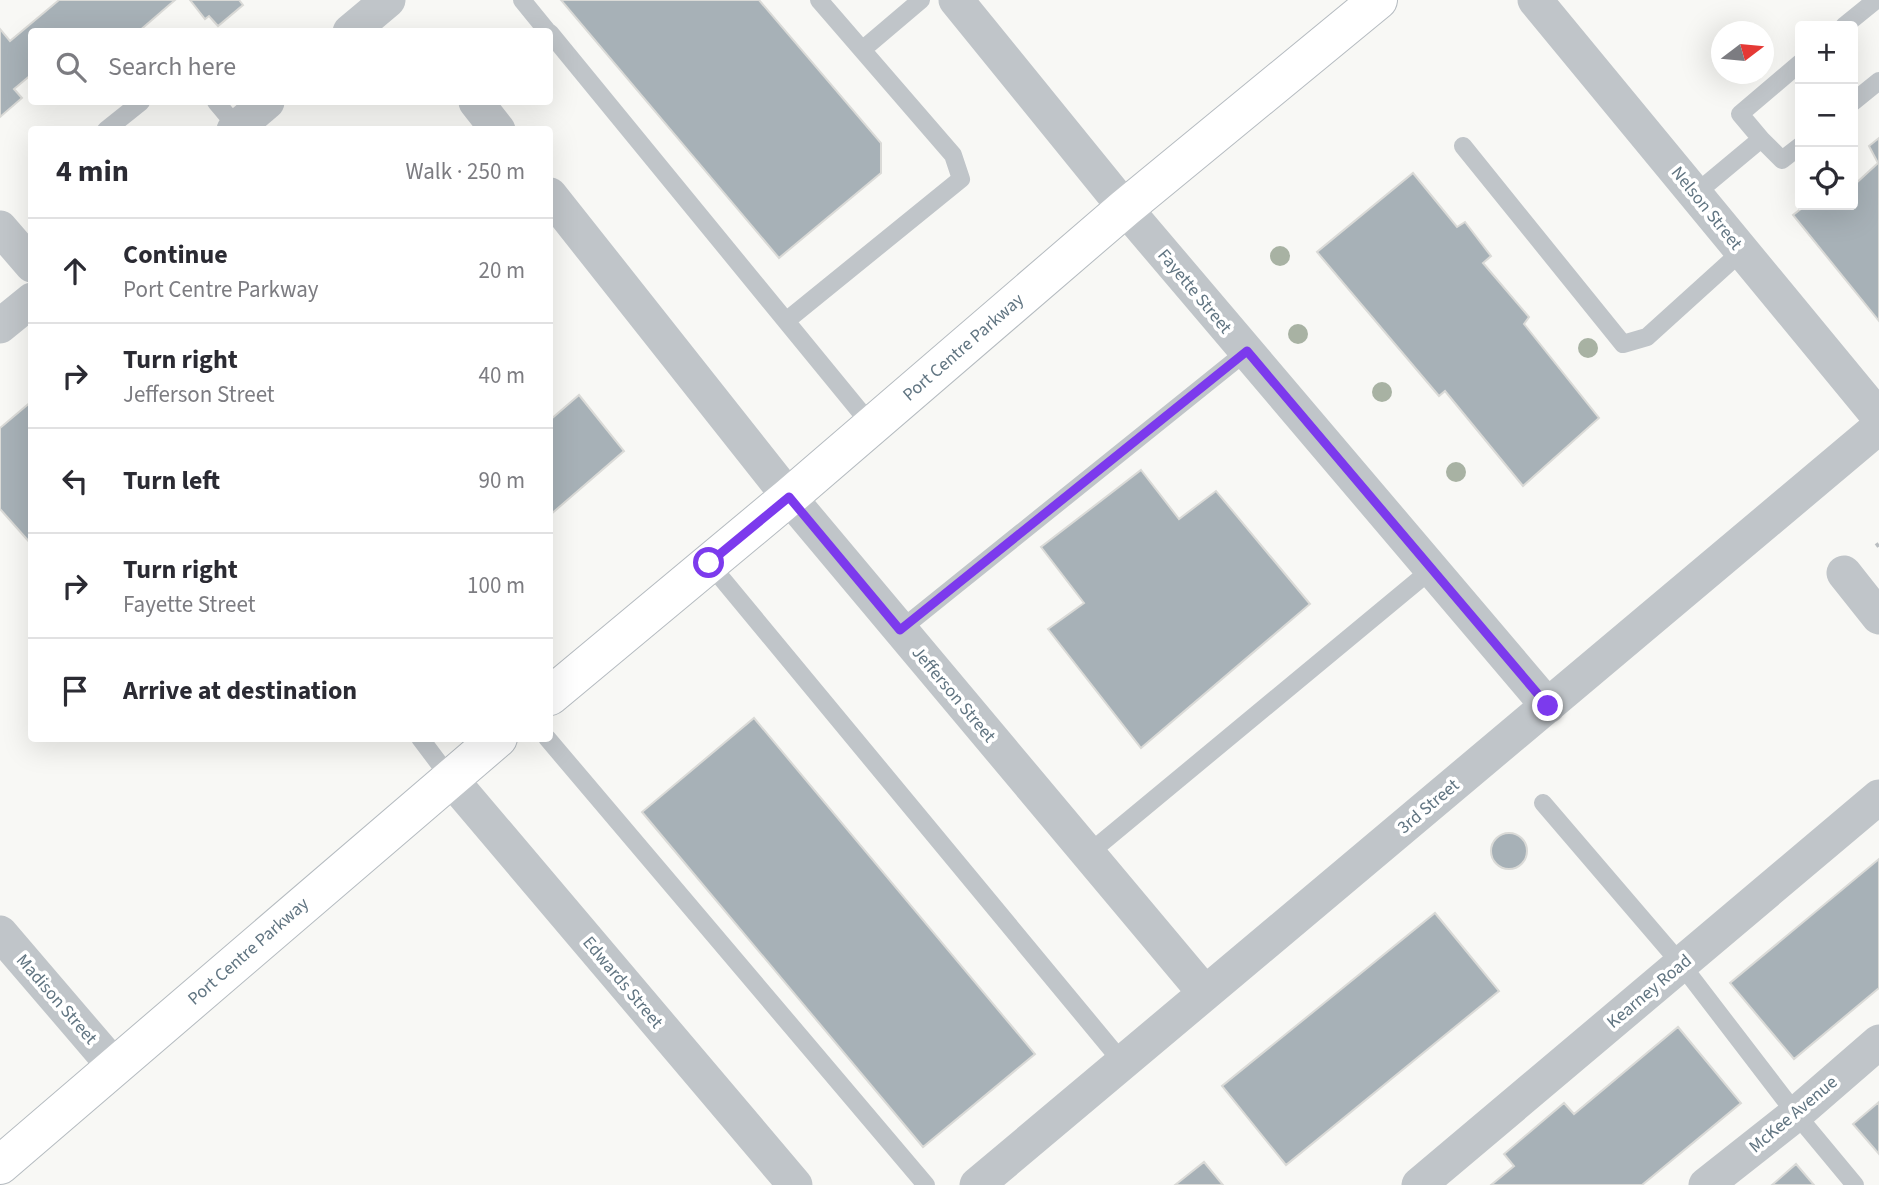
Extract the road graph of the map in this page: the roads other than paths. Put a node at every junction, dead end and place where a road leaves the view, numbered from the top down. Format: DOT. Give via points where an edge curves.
graph roads {
  1 [pos="522,0"];
  2 [pos="819,0"];
  3 [pos="921,0"];
  4 [pos="956,0"];
  5 [pos="1378,0"];
  6 [pos="1535,0"];
  7 [pos="1876,0"];
  8 [pos="379,3"];
  9 [pos="1850,21"];
  10 [pos="354,28"];
  11 [pos="546,28"];
  12 [pos="553,37"];
  13 [pos="862,50"];
  14 [pos="1795,67"];
  15 [pos="1879,80"];
  16 [pos="1858,98"];
  17 [pos="137,105"];
  18 [pos="260,105"];
  19 [pos="478,105"];
  20 [pos="229,119"];
  21 [pos="111,126"];
  22 [pos="495,126"];
  23 [pos="1762,139"];
  24 [pos="1463,146"];
  25 [pos="1799,147"];
  26 [pos="1695,194"];
  27 [pos="553,199"];
  28 [pos="1125,208"];
  29 [pos="0,228"];
  30 [pos="1742,251"];
  31 [pos="28,260"];
  32 [pos="28,303"];
  33 [pos="786,321"];
  34 [pos="0,326"];
  35 [pos="1247,351"];
  36 [pos="1879,416"];
  37 [pos="872,426"];
  38 [pos="1879,427"];
  39 [pos="789,497"];
  40 [pos="709,563"];
  41 [pos="1432,569"];
  42 [pos="1844,573"];
  43 [pos="1879,617"];
  44 [pos="900,630"];
  45 [pos="553,693"];
  46 [pos="1548,706"];
  47 [pos="423,742"];
  48 [pos="493,742"];
  49 [pos="550,742"];
  50 [pos="450,778"];
  51 [pos="1879,797"];
  52 [pos="1543,803"];
  53 [pos="1088,854"];
  54 [pos="0,933"];
  55 [pos="1681,964"];
  56 [pos="1205,993"];
  57 [pos="1879,1042"];
  58 [pos="1123,1062"];
  59 [pos="114,1066"];
  60 [pos="1796,1114"];
  61 [pos="0,1165"];
  62 [pos="795,1185"];
  63 [pos="926,1185"];
  64 [pos="976,1185"];
  65 [pos="1419,1185"];
  66 [pos="1706,1185"];
  67 [pos="1855,1185"];
  1 -- 11 [label="lane"];
  2 -- 13 [label="lane"];
  3 -- 13 [label="lane"];
  4 -- 28 [label="street, Fayette Street"];
  5 -- 28 [label="main road, Port Centre Parkway"];
  6 -- 26 [label="street, Nelson Street"];
  7 -- 9 [label="lane"];
  8 -- 10 [label="street"];
  12 -- 33 [label="lane"];
  13 -- 33 [label="lane" via="953,155 961,179"];
  14 -- 23 [label="lane" via="1740,114"];
  15 -- 16 [label="lane"];
  17 -- 21 [label="lane"];
  18 -- 20 [label="street"];
  19 -- 22 [label="street"];
  23 -- 25 [label="lane" via="1782,160"];
  23 -- 26 [label="lane"];
  24 -- 30 [label="lane" via="1623,344 1647,337"];
  26 -- 30 [label="street, Nelson Street"];
  27 -- 39 [label="street, Jefferson Street"];
  28 -- 35 [label="street, Fayette Street"];
  28 -- 37 [label="main road, Port Centre Parkway"];
  29 -- 31 [label="street"];
  30 -- 36 [label="street, Nelson Street"];
  32 -- 34 [label="street"];
  33 -- 37 [label="lane"];
  35 -- 41 [label="street, Fayette Street"];
  35 -- 44 [label="lane"];
  37 -- 39 [label="main road, Port Centre Parkway"];
  38 -- 46 [label="street, 3rd Street"];
  39 -- 40 [label="main road, Port Centre Parkway"];
  39 -- 44 [label="street, Jefferson Street"];
  40 -- 45 [label="main road, Port Centre Parkway"];
  40 -- 58 [label="lane"];
  41 -- 46 [label="street, Fayette Street"];
  41 -- 53 [label="lane"];
  42 -- 43 [label="street"];
  44 -- 53 [label="street, Jefferson Street"];
  46 -- 56 [label="street, 3rd Street"];
  47 -- 50 [label="lane"];
  48 -- 50 [label="main road, Port Centre Parkway"];
  49 -- 63 [label="lane"];
  50 -- 59 [label="main road, Port Centre Parkway"];
  50 -- 62 [label="street, Edwards Street"];
  51 -- 55 [label="street, Kearney Road"];
  52 -- 55 [label="lane"];
  53 -- 56 [label="street, Jefferson Street"];
  54 -- 59 [label="street, Madison Street"];
  55 -- 60 [label="lane"];
  55 -- 65 [label="street, Kearney Road"];
  56 -- 58 [label="street, 3rd Street"];
  57 -- 60 [label="street, McKee Avenue"];
  58 -- 64 [label="street, 3rd Street"];
  59 -- 61 [label="main road, Port Centre Parkway"];
  60 -- 66 [label="street, McKee Avenue"];
  60 -- 67 [label="lane"];
}
